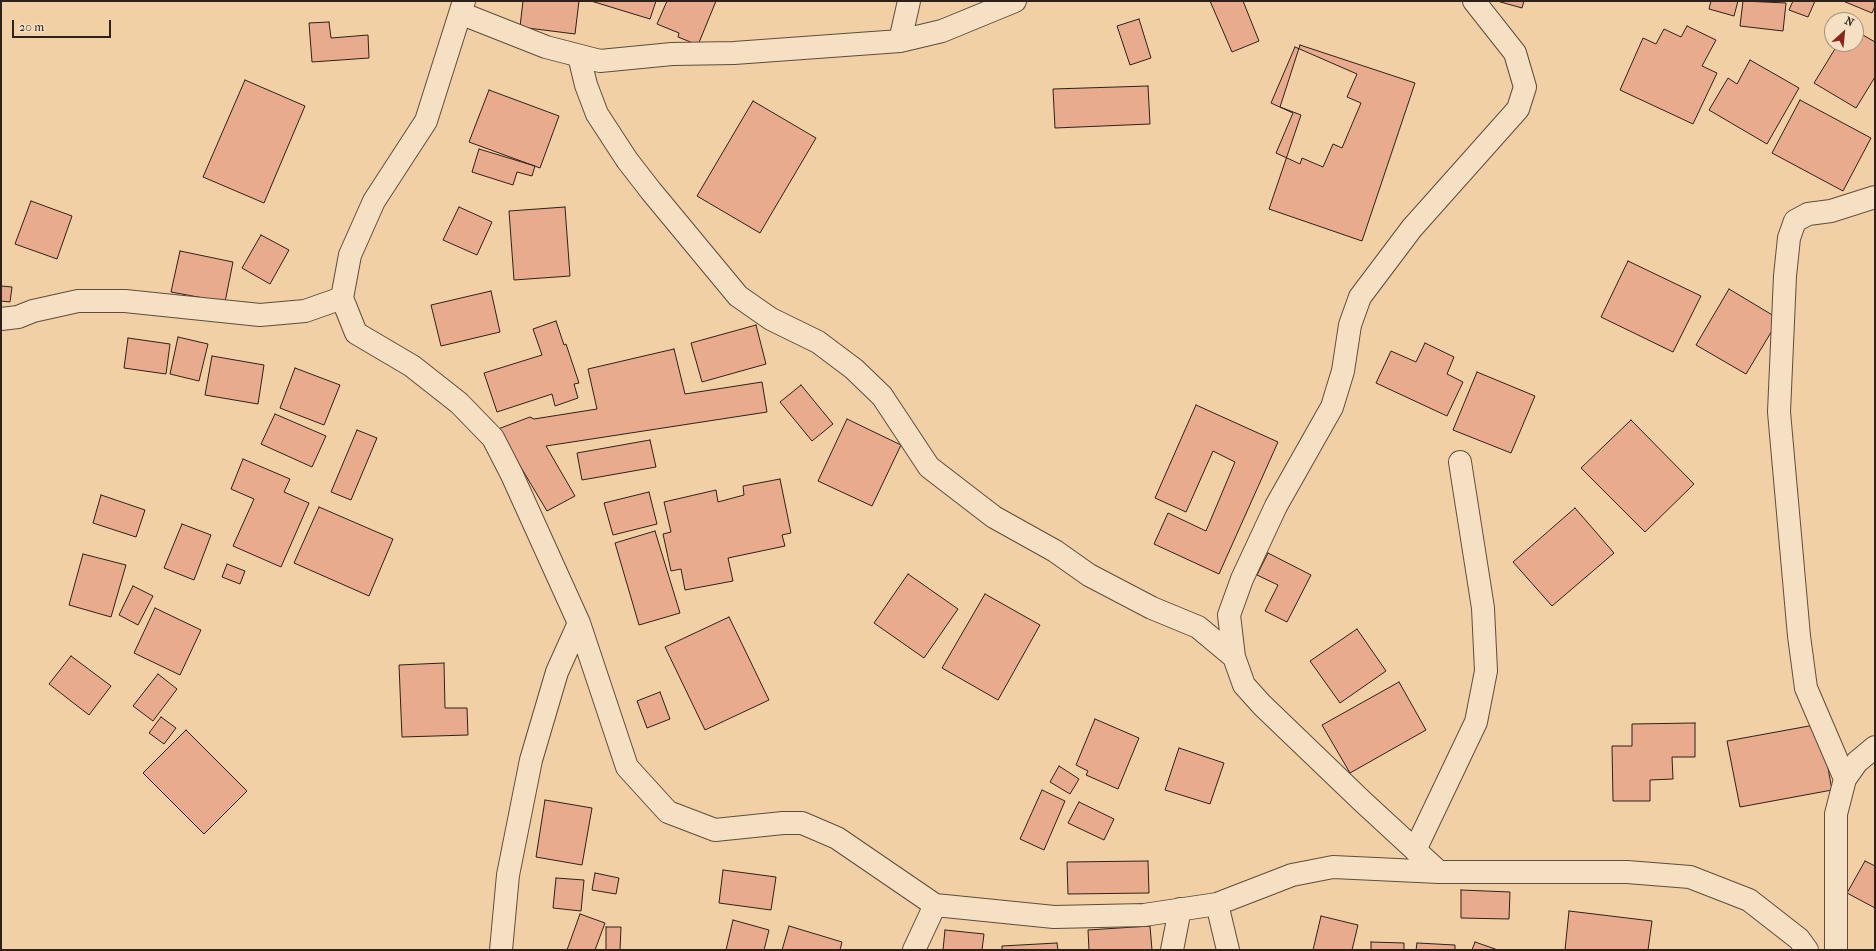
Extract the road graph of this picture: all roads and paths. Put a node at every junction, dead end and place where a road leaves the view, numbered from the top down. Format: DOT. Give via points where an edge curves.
graph roads {
  1 [pos="909,1"];
  2 [pos="1015,1"];
  3 [pos="1474,1"];
  4 [pos="462,6"];
  5 [pos="900,41"];
  6 [pos="579,56"];
  7 [pos="1875,197"];
  8 [pos="342,298"];
  9 [pos="1,319"];
  10 [pos="1460,462"];
  11 [pos="579,623"];
  12 [pos="1234,657"];
  13 [pos="1875,746"];
  14 [pos="1845,779"];
  15 [pos="1415,850"];
  16 [pos="1439,872"];
  17 [pos="1217,904"];
  18 [pos="935,905"];
  19 [pos="1180,909"];
  20 [pos="501,950"];
  21 [pos="914,950"];
  22 [pos="1172,950"];
  23 [pos="1228,950"];
  24 [pos="1807,950"];
  25 [pos="1836,950"];
  1 -- 5 [label="street"];
  2 -- 5 [label="street" via="942,32"];
  3 -- 12 [label="street" via="1516,53 1526,86 1518,109 1412,228 1360,296 1350,325 1343,371 1332,407 1276,506 1242,579 1229,615"];
  4 -- 6 [label="street" via="465,15 546,47"];
  4 -- 8 [label="street" via="426,121 374,201 350,255"];
  5 -- 6 [label="street" via="734,53 672,54 600,61"];
  6 -- 12 [label="street" via="597,114 651,191 738,296 771,319 818,342 854,369 882,396 929,467 994,518 1055,551 1089,575 1152,608 1198,627"];
  7 -- 14 [label="street" via="1831,211 1808,214 1795,221 1789,238 1785,276 1779,412 1799,636 1806,688"];
  8 -- 9 [label="street" via="305,311 260,315 125,301 78,301"];
  8 -- 11 [label="street" via="356,333 412,366 460,403 493,438"];
  10 -- 15 [label="street" via="1483,608 1486,671 1476,722"];
  11 -- 18 [label="street" via="627,767 668,812 715,830 802,823 837,838"];
  11 -- 20 [label="street" via="556,672 532,760 508,876"];
  12 -- 15 [label="street" via="1244,685 1262,705"];
  13 -- 14 [label="street" via="1857,762"];
  14 -- 25 [label="street" via="1836,814"];
  15 -- 16 [label="street"];
  16 -- 17 [label="street" via="1333,867 1292,875"];
  16 -- 24 [label="street" via="1627,872 1690,877 1749,900 1800,939"];
  17 -- 19 [label="street"];
  17 -- 23 [label="street"];
  18 -- 19 [label="street" via="1054,917 1144,915"];
  18 -- 21 [label="street"];
  19 -- 22 [label="street"];
}
